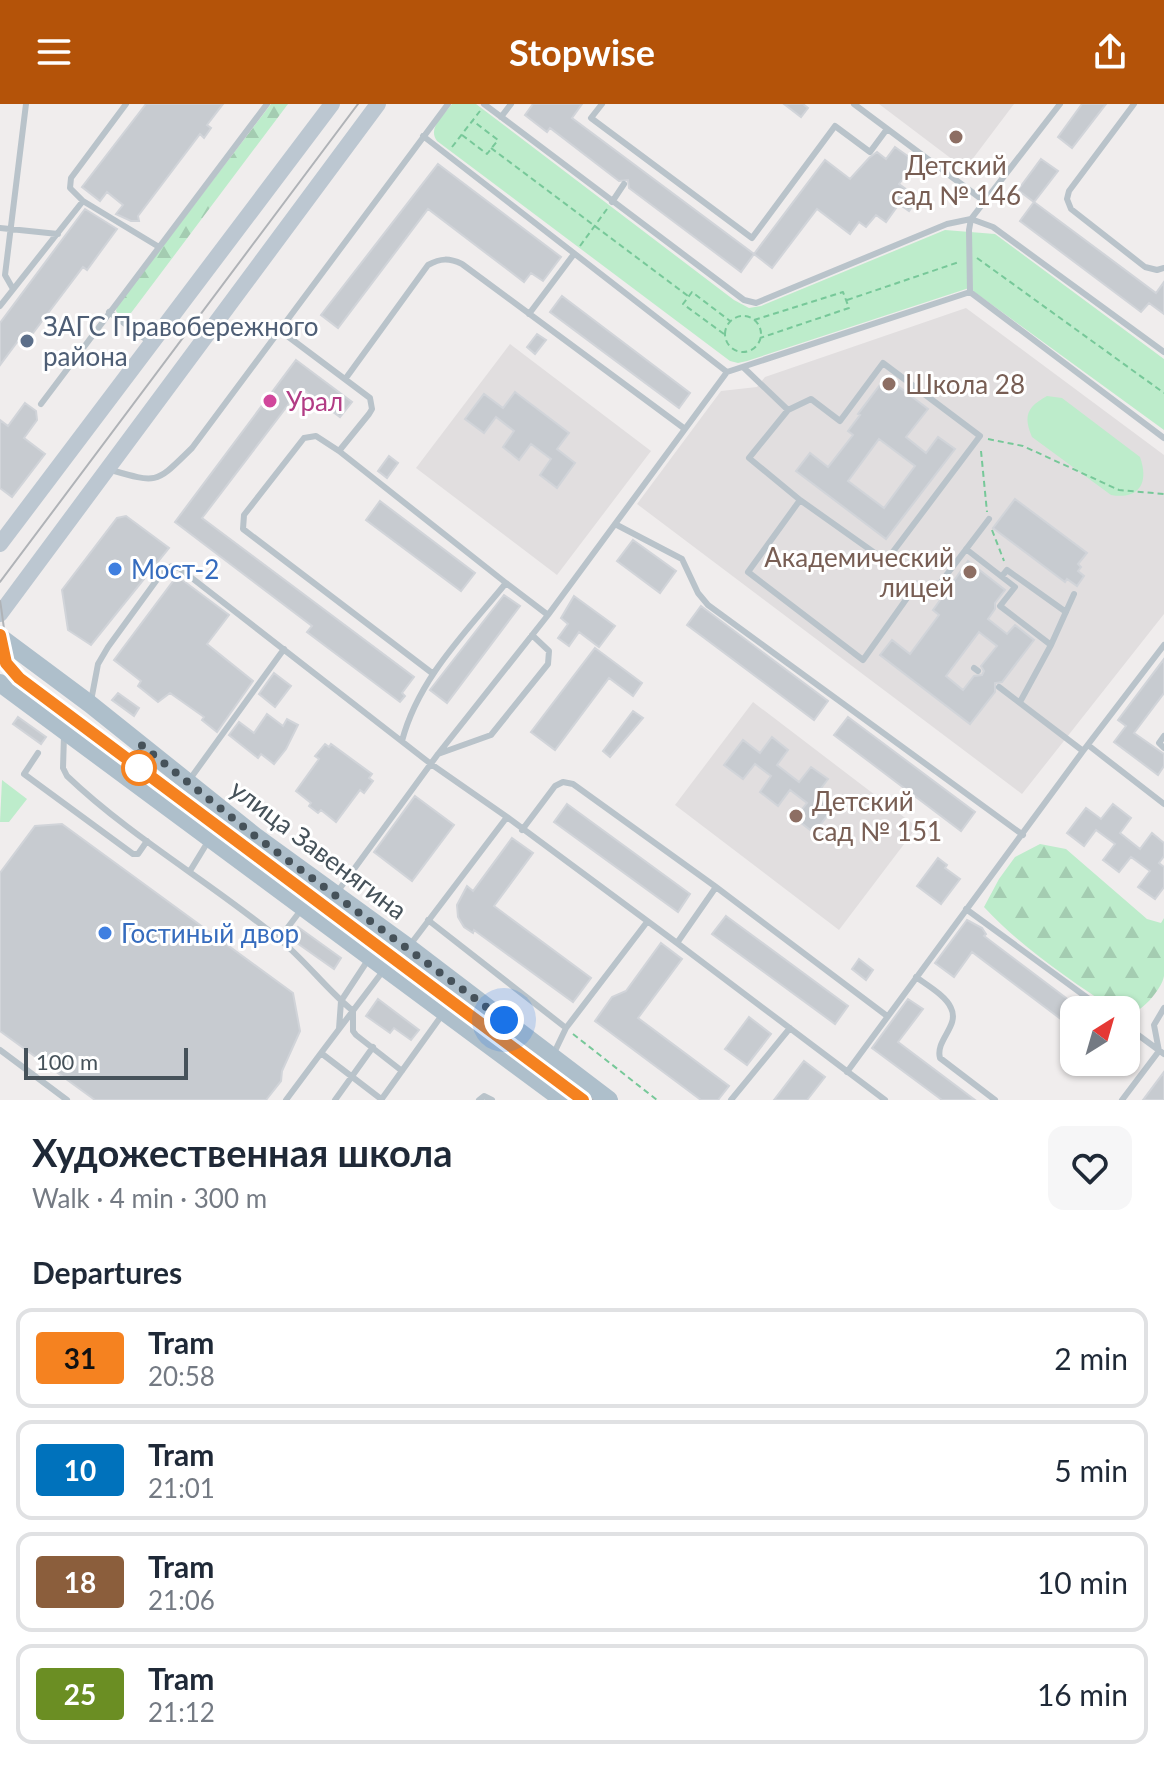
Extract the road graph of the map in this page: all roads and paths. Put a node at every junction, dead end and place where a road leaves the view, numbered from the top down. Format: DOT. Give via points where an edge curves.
graph roads {
  1 [pos="26,104"];
  2 [pos="126,104"];
  3 [pos="267,104"];
  4 [pos="332,104"];
  5 [pos="378,104"];
  6 [pos="448,104"];
  7 [pos="484,104"];
  8 [pos="511,104"];
  9 [pos="602,104"];
  10 [pos="854,104"];
  11 [pos="1060,104"];
  12 [pos="1134,104"];
  13 [pos="501,117"];
  14 [pos="473,121"];
  15 [pos="887,129"];
  16 [pos="462,135"];
  17 [pos="423,136"];
  18 [pos="491,148"];
  19 [pos="447,155"];
  20 [pos="644,158"];
  21 [pos="637,166"];
  22 [pos="624,184"];
  23 [pos="83,201"];
  24 [pos="984,201"];
  25 [pos="612,202"];
  26 [pos="971,219"];
  27 [pos="594,227"];
  28 [pos="0,228"];
  29 [pos="9,230"];
  30 [pos="58,234"];
  31 [pos="159,247"];
  32 [pos="574,254"];
  33 [pos="968,259"];
  34 [pos="1164,268"];
  35 [pos="13,289"];
  36 [pos="970,292"];
  37 [pos="688,296"];
  38 [pos="847,300"];
  39 [pos="0,306"];
  40 [pos="109,312"];
  41 [pos="529,314"];
  42 [pos="754,320"];
  43 [pos="730,321"];
  44 [pos="278,329"];
  45 [pos="724,334"];
  46 [pos="760,338"];
  47 [pos="151,343"];
  48 [pos="1164,352"];
  49 [pos="743,367"];
  50 [pos="727,372"];
  51 [pos="346,378"];
  52 [pos="1164,393"];
  53 [pos="41,404"];
  54 [pos="788,410"];
  55 [pos="685,429"];
  56 [pos="980,436"];
  57 [pos="1164,438"];
  58 [pos="339,451"];
  59 [pos="107,469"];
  60 [pos="1164,494"];
  61 [pos="800,500"];
  62 [pos="26,510"];
  63 [pos="989,519"];
  64 [pos="615,524"];
  65 [pos="0,531"];
  66 [pos="0,544"];
  67 [pos="966,549"];
  68 [pos="1005,573"];
  69 [pos="506,583"];
  70 [pos="1074,594"];
  71 [pos="1066,612"];
  72 [pos="0,614"];
  73 [pos="548,615"];
  74 [pos="532,635"];
  75 [pos="0,637"];
  76 [pos="1051,645"];
  77 [pos="1164,645"];
  78 [pos="284,649"];
  79 [pos="432,673"];
  80 [pos="0,683"];
  81 [pos="999,687"];
  82 [pos="1020,702"];
  83 [pos="90,704"];
  84 [pos="64,731"];
  85 [pos="1164,736"];
  86 [pos="402,741"];
  87 [pos="1085,748"];
  88 [pos="1164,748"];
  89 [pos="38,753"];
  90 [pos="438,754"];
  91 [pos="431,764"];
  92 [pos="188,782"];
  93 [pos="1164,803"];
  94 [pos="507,817"];
  95 [pos="522,830"];
  96 [pos="1023,835"];
  97 [pos="210,838"];
  98 [pos="147,841"];
  99 [pos="190,871"];
  100 [pos="716,887"];
  101 [pos="336,894"];
  102 [pos="303,907"];
  103 [pos="966,909"];
  104 [pos="428,920"];
  105 [pos="647,922"];
  106 [pos="279,939"];
  107 [pos="677,943"];
  108 [pos="408,947"];
  109 [pos="377,962"];
  110 [pos="916,977"];
  111 [pos="1085,996"];
  112 [pos="341,1001"];
  113 [pos="1164,1008"];
  114 [pos="353,1011"];
  115 [pos="444,1012"];
  116 [pos="887,1016"];
  117 [pos="566,1028"];
  118 [pos="790,1028"];
  119 [pos="339,1029"];
  120 [pos="1140,1036"];
  121 [pos="373,1047"];
  122 [pos="0,1050"];
  123 [pos="1162,1052"];
  124 [pos="321,1053"];
  125 [pos="552,1057"];
  126 [pos="402,1071"];
  127 [pos="847,1072"];
  128 [pos="351,1077"];
  129 [pos="67,1100"];
  130 [pos="286,1100"];
  131 [pos="335,1100"];
  132 [pos="381,1100"];
  133 [pos="479,1100"];
  134 [pos="492,1100"];
  135 [pos="563,1100"];
  136 [pos="609,1100"];
  137 [pos="657,1100"];
  138 [pos="731,1100"];
  139 [pos="885,1100"];
  140 [pos="995,1100"];
  141 [pos="1122,1100"];
  1 -- 29 [label="lane"];
  2 -- 23 [label="lane" via="71,178 70,188"];
  3 -- 31 [label="lane"];
  4 -- 47 [label="main road"];
  5 -- 59 [label="main road"];
  6 -- 17 [label="lane"];
  7 -- 13 [label="lane"];
  7 -- 14 [label="path"];
  8 -- 13 [label="lane"];
  9 -- 20 [label="lane" via="591,118"];
  10 -- 15 [label="lane"];
  11 -- 24 [label="lane"];
  12 -- 34 [label="lane" via="1067,199 1071,209 1145,267"];
  13 -- 25 [label="lane"];
  14 -- 16 [label="path"];
  14 -- 18 [label="path" via="498,140"];
  15 -- 20 [label="lane" via="870,152 835,126 752,238"];
  15 -- 24 [label="lane"];
  16 -- 18 [label="path" via="487,154"];
  16 -- 19 [label="path"];
  17 -- 19 [label="lane"];
  17 -- 44 [label="lane"];
  18 -- 27 [label="path"];
  19 -- 32 [label="lane"];
  20 -- 21 [label="lane"];
  22 -- 25 [label="lane"];
  23 -- 30 [label="lane"];
  23 -- 31 [label="lane"];
  24 -- 26 [label="lane"];
  25 -- 26 [label="lane" via="744,300 756,303 947,224"];
  25 -- 27 [label="path"];
  26 -- 33 [label="lane"];
  26 -- 48 [label="lane" via="993,227"];
  27 -- 32 [label="path"];
  27 -- 37 [label="path"];
  28 -- 29 [label="lane"];
  29 -- 30 [label="lane"];
  29 -- 35 [label="lane" via="5,275"];
  30 -- 35 [label="lane"];
  31 -- 40 [label="lane"];
  32 -- 41 [label="lane"];
  32 -- 50 [label="lane"];
  33 -- 36 [label="lane"];
  33 -- 38 [label="path"];
  33 -- 52 [label="path" via="977,257"];
  35 -- 39 [label="lane"];
  36 -- 49 [label="lane"];
  36 -- 57 [label="lane"];
  37 -- 43 [label="path" via="692,292"];
  37 -- 45 [label="path" via="683,304"];
  38 -- 42 [label="path" via="843,292"];
  38 -- 46 [label="path" via="849,308"];
  40 -- 47 [label="lane"];
  40 -- 53 [label="lane"];
  41 -- 51 [label="lane" via="462,264 436,260"];
  41 -- 55 [label="lane"];
  42 -- 43 [label="path" via="739,316"];
  42 -- 46 [label="path"];
  43 -- 45 [label="path"];
  44 -- 51 [label="lane"];
  44 -- 59 [label="lane" via="192,448 163,476 141,479"];
  45 -- 46 [label="path" via="731,348 741,352 751,350"];
  47 -- 62 [label="main road"];
  49 -- 50 [label="lane"];
  49 -- 54 [label="lane"];
  50 -- 55 [label="lane"];
  51 -- 58 [label="lane" via="370,398 372,409"];
  54 -- 56 [label="lane" via="811,399 840,421 883,363"];
  54 -- 61 [label="lane" via="749,458"];
  55 -- 64 [label="lane"];
  56 -- 60 [label="path" via="1023,446 1119,490"];
  56 -- 61 [label="lane" via="886,561"];
  56 -- 63 [label="path"];
  58 -- 69 [label="lane"];
  58 -- 79 [label="lane" via="316,436 304,438 244,515 243,529"];
  59 -- 72 [label="main road"];
  61 -- 67 [label="lane" via="748,572 863,660 917,584 932,594"];
  62 -- 65 [label="main road"];
  62 -- 66 [label="main road"];
  63 -- 67 [label="lane"];
  63 -- 68 [label="path"];
  64 -- 73 [label="lane"];
  64 -- 96 [label="lane" via="682,559 708,605"];
  67 -- 68 [label="lane"];
  68 -- 71 [label="lane"];
  68 -- 76 [label="lane" via="1015,587 1000,606"];
  69 -- 73 [label="lane"];
  69 -- 79 [label="lane"];
  70 -- 71 [label="lane"];
  71 -- 76 [label="lane"];
  73 -- 74 [label="lane"];
  74 -- 90 [label="lane"];
  74 -- 90 [label="lane" via="549,651 548,664 491,735"];
  75 -- 83 [label="main road, улица Завенягина"];
  76 -- 82 [label="lane"];
  77 -- 87 [label="lane"];
  78 -- 83 [label="lane" via="172,566 108,647 98,664"];
  78 -- 86 [label="lane"];
  78 -- 92 [label="lane"];
  79 -- 86 [label="lane"];
  80 -- 84 [label="main road"];
  81 -- 82 [label="lane"];
  82 -- 87 [label="lane"];
  83 -- 92 [label="main road, улица Завенягина"];
  84 -- 97 [label="main road"];
  84 -- 98 [label="lane" via="67,776"];
  85 -- 88 [label="lane" via="1159,743"];
  86 -- 91 [label="lane"];
  87 -- 93 [label="lane"];
  87 -- 96 [label="lane"];
  89 -- 98 [label="lane" via="24,774 135,855"];
  90 -- 91 [label="lane"];
  91 -- 94 [label="lane"];
  91 -- 101 [label="lane"];
  92 -- 101 [label="main road, улица Завенягина"];
  94 -- 95 [label="lane"];
  94 -- 104 [label="lane"];
  95 -- 100 [label="lane" via="555,786 568,782"];
  95 -- 105 [label="lane"];
  96 -- 103 [label="lane"];
  97 -- 99 [label="lane"];
  97 -- 102 [label="main road"];
  98 -- 99 [label="lane"];
  99 -- 106 [label="lane"];
  100 -- 107 [label="lane"];
  100 -- 116 [label="lane"];
  101 -- 108 [label="main road, улица Завенягина"];
  102 -- 106 [label="lane"];
  102 -- 109 [label="main road"];
  103 -- 110 [label="lane"];
  103 -- 111 [label="lane"];
  104 -- 108 [label="lane"];
  104 -- 117 [label="lane"];
  105 -- 107 [label="lane"];
  105 -- 117 [label="lane"];
  106 -- 112 [label="lane"];
  107 -- 118 [label="lane"];
  108 -- 125 [label="main road, улица Завенягина"];
  109 -- 112 [label="lane"];
  109 -- 114 [label="lane"];
  109 -- 115 [label="main road"];
  110 -- 116 [label="lane"];
  110 -- 140 [label="lane" via="953,1014 938,1048 940,1058"];
  112 -- 114 [label="lane"];
  112 -- 119 [label="lane"];
  113 -- 123 [label="lane" via="1154,1025"];
  114 -- 119 [label="lane"];
  114 -- 121 [label="lane" via="353,1031"];
  115 -- 126 [label="lane"];
  115 -- 135 [label="main road"];
  116 -- 127 [label="lane"];
  117 -- 125 [label="lane"];
  117 -- 137 [label="path"];
  118 -- 127 [label="lane"];
  118 -- 138 [label="lane"];
  119 -- 124 [label="lane"];
  120 -- 123 [label="lane"];
  121 -- 126 [label="lane"];
  121 -- 128 [label="lane"];
  122 -- 129 [label="lane"];
  123 -- 141 [label="lane"];
  124 -- 128 [label="lane"];
  124 -- 130 [label="lane"];
  125 -- 136 [label="main road, улица Завенягина"];
  126 -- 132 [label="lane"];
  127 -- 139 [label="lane"];
  128 -- 131 [label="lane"];
  128 -- 132 [label="lane"];
  133 -- 134 [label="lane"];
}
